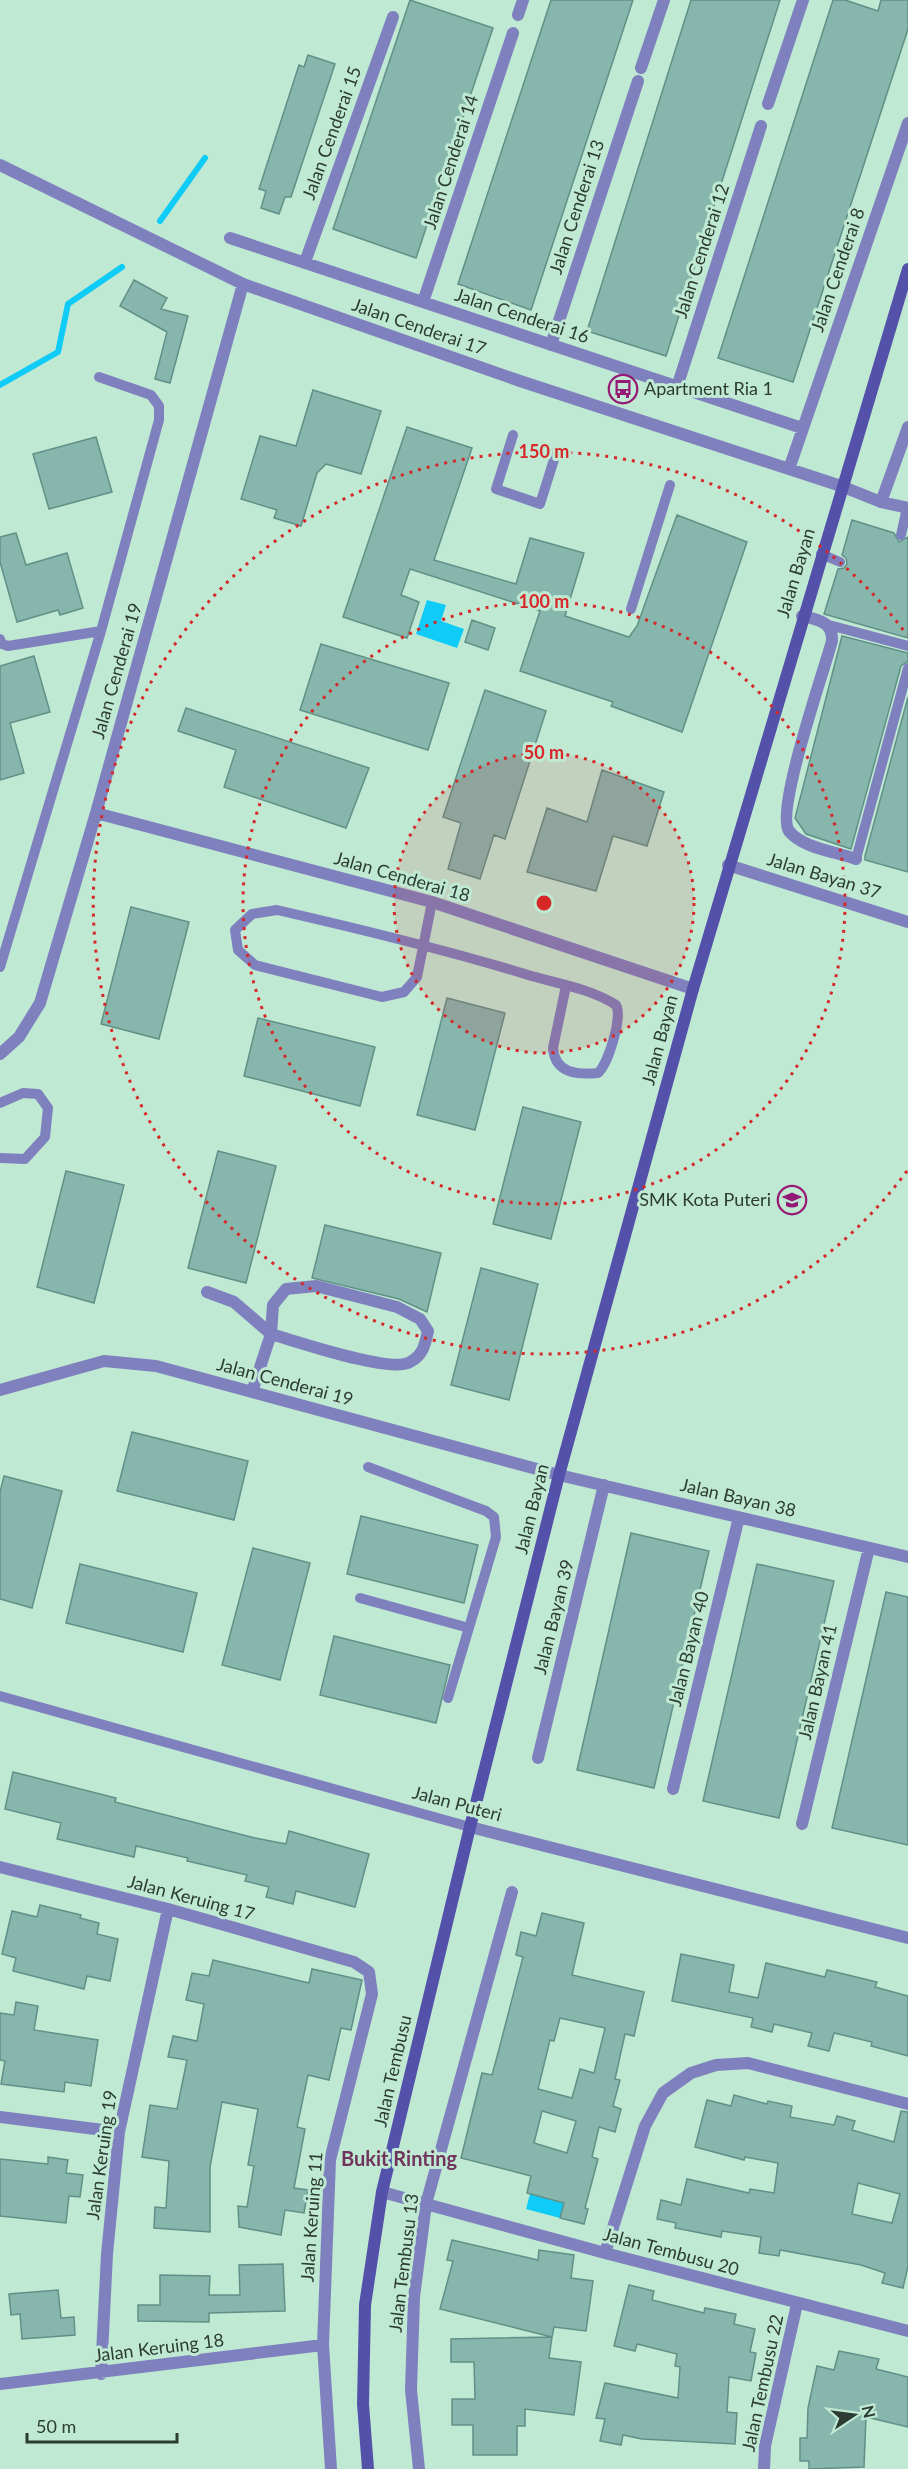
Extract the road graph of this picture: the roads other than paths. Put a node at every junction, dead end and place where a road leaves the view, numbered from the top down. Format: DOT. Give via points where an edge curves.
graph roads {
  1 [pos="523,0"];
  2 [pos="664,0"];
  3 [pos="803,0"];
  4 [pos="518,15"];
  5 [pos="393,17"];
  6 [pos="513,33"];
  7 [pos="641,68"];
  8 [pos="638,81"];
  9 [pos="768,104"];
  10 [pos="908,123"];
  11 [pos="761,126"];
  12 [pos="0,165"];
  13 [pos="230,238"];
  14 [pos="305,262"];
  15 [pos="908,269"];
  16 [pos="243,284"];
  17 [pos="423,302"];
  18 [pos="551,345"];
  19 [pos="99,377"];
  20 [pos="677,387"];
  21 [pos="908,427"];
  22 [pos="802,428"];
  23 [pos="513,435"];
  24 [pos="557,450"];
  25 [pos="789,469"];
  26 [pos="670,485"];
  27 [pos="841,486"];
  28 [pos="881,502"];
  29 [pos="908,508"];
  30 [pos="901,535"];
  31 [pos="821,554"];
  32 [pos="840,562"];
  33 [pos="631,609"];
  34 [pos="802,616"];
  35 [pos="829,625"];
  36 [pos="101,631"];
  37 [pos="0,639"];
  38 [pos="908,646"];
  39 [pos="908,668"];
  40 [pos="96,813"];
  41 [pos="856,859"];
  42 [pos="728,865"];
  43 [pos="432,902"];
  44 [pos="908,922"];
  45 [pos="425,944"];
  46 [pos="0,967"];
  47 [pos="566,986"];
  48 [pos="693,989"];
  49 [pos="0,1054"];
  50 [pos="0,1103"];
  51 [pos="0,1158"];
  52 [pos="207,1292"];
  53 [pos="270,1334"];
  54 [pos="0,1390"];
  55 [pos="252,1392"];
  56 [pos="368,1467"];
  57 [pos="559,1474"];
  58 [pos="604,1485"];
  59 [pos="740,1517"];
  60 [pos="869,1548"];
  61 [pos="908,1557"];
  62 [pos="360,1598"];
  63 [pos="469,1628"];
  64 [pos="0,1696"];
  65 [pos="448,1698"];
  66 [pos="538,1758"];
  67 [pos="673,1789"];
  68 [pos="802,1824"];
  69 [pos="470,1827"];
  70 [pos="0,1867"];
  71 [pos="512,1892"];
  72 [pos="168,1909"];
  73 [pos="908,1938"];
  74 [pos="369,1972"];
  75 [pos="908,2104"];
  76 [pos="0,2117"];
  77 [pos="119,2132"];
  78 [pos="382,2192"];
  79 [pos="426,2204"];
  80 [pos="605,2253"];
  81 [pos="797,2304"];
  82 [pos="908,2331"];
  83 [pos="323,2345"];
  84 [pos="102,2374"];
  85 [pos="0,2384"];
  86 [pos="331,2469"];
  87 [pos="369,2469"];
  88 [pos="418,2469"];
  89 [pos="764,2469"];
  1 -- 4 [label="street"];
  2 -- 7 [label="street"];
  3 -- 9 [label="street"];
  5 -- 14 [label="street, Jalan Cenderai 15"];
  6 -- 17 [label="street, Jalan Cenderai 14"];
  8 -- 18 [label="street, Jalan Cenderai 13"];
  10 -- 22 [label="street, Jalan Cenderai 8"];
  11 -- 20 [label="street, Jalan Cenderai 12"];
  12 -- 16 [label="street, Jalan Cenderai 17"];
  13 -- 14 [label="street, Jalan Cenderai 16"];
  14 -- 17 [label="street, Jalan Cenderai 16"];
  15 -- 27 [label="street, Jalan Bayan"];
  16 -- 25 [label="street, Jalan Cenderai 17"];
  16 -- 40 [label="street, Jalan Cenderai 19"];
  17 -- 18 [label="street, Jalan Cenderai 16"];
  18 -- 20 [label="street, Jalan Cenderai 16"];
  19 -- 36 [label="lane" via="151,395 159,406 159,420"];
  20 -- 22 [label="street, Jalan Cenderai 16"];
  21 -- 28 [label="street"];
  22 -- 25 [label="street, Jalan Cenderai 8"];
  23 -- 24 [label="lane" via="496,489 540,504"];
  25 -- 27 [label="street, Jalan Cenderai 17"];
  26 -- 33 [label="lane"];
  27 -- 28 [label="street, Jalan Cenderai 17"];
  27 -- 31 [label="street, Jalan Bayan"];
  28 -- 29 [label="street, Jalan Cenderai 17"];
  29 -- 30 [label="lane"];
  31 -- 32 [label="lane"];
  31 -- 34 [label="street, Jalan Bayan"];
  34 -- 35 [label="street"];
  34 -- 42 [label="street, Jalan Bayan"];
  35 -- 38 [label="lane"];
  35 -- 41 [label="street" via="832,641 790,785 785,817 787,829 796,838"];
  36 -- 37 [label="lane" via="8,646"];
  36 -- 46 [label="lane"];
  39 -- 41 [label="lane"];
  40 -- 43 [label="street, Jalan Cenderai 18"];
  40 -- 49 [label="street, Jalan Cenderai 19" via="40,1003 18,1037"];
  42 -- 44 [label="street, Jalan Bayan 37"];
  42 -- 48 [label="street, Jalan Bayan"];
  43 -- 45 [label="lane"];
  43 -- 48 [label="street, Jalan Cenderai 18"];
  45 -- 45 [label="lane" via="417,977 405,992 382,997 255,965 238,950 235,930 252,914 277,910"];
  45 -- 47 [label="lane"];
  47 -- 47 [label="lane" via="554,1059 562,1068 579,1074 598,1073 606,1062 619,1011 607,1000"];
  48 -- 57 [label="street, Jalan Bayan"];
  50 -- 51 [label="lane" via="23,1093 38,1094 48,1108 45,1137 25,1159"];
  52 -- 53 [label="street" via="234,1302"];
  53 -- 53 [label="street" via="273,1305 286,1288 316,1286 398,1307 420,1319 428,1331 423,1352 408,1364 386,1366"];
  53 -- 55 [label="street"];
  54 -- 55 [label="street, Jalan Cenderai 19" via="104,1361 156,1366"];
  55 -- 57 [label="street, Jalan Cenderai 19"];
  56 -- 63 [label="lane" via="494,1517 496,1537"];
  57 -- 58 [label="street, Jalan Bayan 38"];
  57 -- 69 [label="street, Jalan Bayan"];
  58 -- 59 [label="street, Jalan Bayan 38"];
  58 -- 66 [label="street, Jalan Bayan 39"];
  59 -- 60 [label="street, Jalan Bayan 38"];
  59 -- 67 [label="street, Jalan Bayan 40"];
  60 -- 61 [label="street, Jalan Bayan 38"];
  60 -- 68 [label="street, Jalan Bayan 41"];
  62 -- 63 [label="lane"];
  63 -- 65 [label="lane"];
  64 -- 69 [label="lane, Jalan Puteri"];
  69 -- 73 [label="street, Jalan Puteri"];
  69 -- 78 [label="street, Jalan Tembusu"];
  70 -- 72 [label="street, Jalan Keruing 17"];
  71 -- 79 [label="street, Jalan Tembusu 13"];
  72 -- 74 [label="street, Jalan Keruing 17" via="354,1962"];
  72 -- 77 [label="street, Jalan Keruing 19"];
  74 -- 83 [label="street, Jalan Keruing 11" via="372,1994 330,2160"];
  75 -- 80 [label="street" via="748,2063 716,2065 691,2073 663,2093 645,2126"];
  76 -- 77 [label="street"];
  77 -- 84 [label="street, Jalan Keruing 19" via="107,2253"];
  78 -- 79 [label="street, Jalan Tembusu 20"];
  78 -- 87 [label="street, Jalan Tembusu" via="365,2305 363,2404"];
  79 -- 80 [label="street, Jalan Tembusu 20"];
  79 -- 88 [label="street, Jalan Tembusu 13" via="414,2297 411,2390"];
  80 -- 81 [label="street, Jalan Tembusu 20"];
  81 -- 82 [label="street, Jalan Tembusu 20"];
  81 -- 89 [label="street, Jalan Tembusu 22" via="765,2446"];
  83 -- 84 [label="street, Jalan Keruing 18"];
  83 -- 86 [label="street, Jalan Keruing 11"];
  84 -- 85 [label="street, Jalan Keruing 18"];
}
